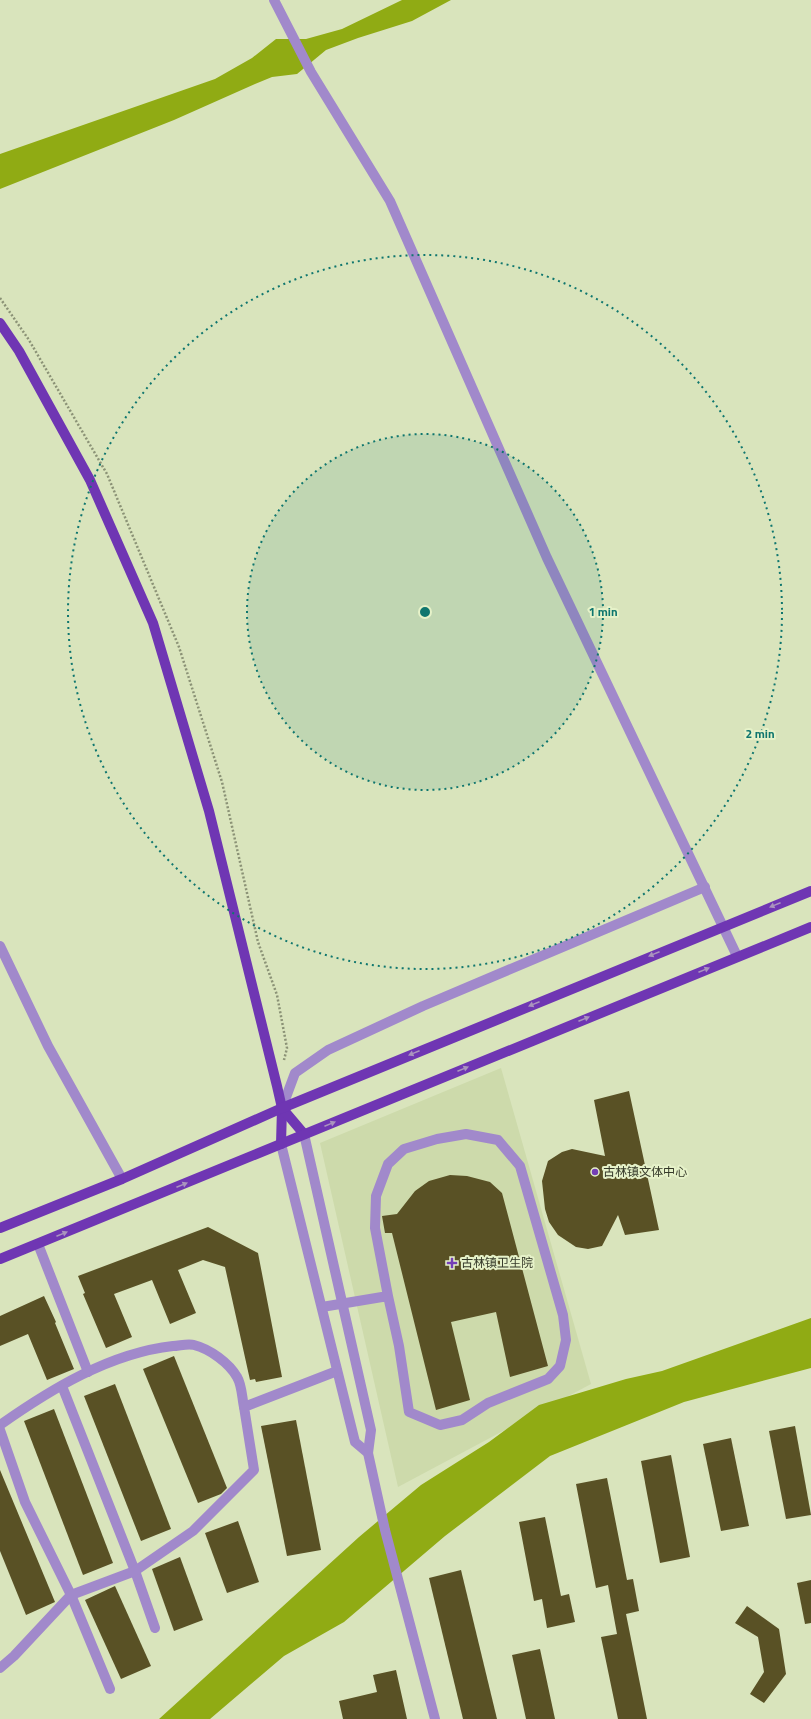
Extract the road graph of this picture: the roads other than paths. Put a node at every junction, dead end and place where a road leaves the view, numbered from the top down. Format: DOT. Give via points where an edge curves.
graph roads {
  1 [pos="274,0"];
  2 [pos="0,323"];
  3 [pos="705,887"];
  4 [pos="811,891"];
  5 [pos="723,926"];
  6 [pos="811,927"];
  7 [pos="0,946"];
  8 [pos="737,956"];
  9 [pos="282,1108"];
  10 [pos="304,1134"];
  11 [pos="281,1144"];
  12 [pos="122,1178"];
  13 [pos="0,1228"];
  14 [pos="38,1244"];
  15 [pos="0,1259"];
  16 [pos="388,1296"];
  17 [pos="342,1303"];
  18 [pos="322,1307"];
  19 [pos="337,1371"];
  20 [pos="88,1372"];
  21 [pos="62,1386"];
  22 [pos="244,1407"];
  23 [pos="0,1425"];
  24 [pos="0,1430"];
  25 [pos="368,1453"];
  26 [pos="134,1571"];
  27 [pos="71,1595"];
  28 [pos="155,1628"];
  29 [pos="0,1668"];
  30 [pos="110,1689"];
  31 [pos="435,1719"];
  1 -- 3 [label="street" via="311,72 390,200 547,558"];
  2 -- 9 [label="main road" via="19,351 90,480 153,623 209,811"];
  3 -- 5 [label="street"];
  3 -- 9 [label="street" via="423,1006 328,1050 295,1072"];
  4 -- 5 [label="main road, one-way"];
  5 -- 8 [label="street"];
  5 -- 9 [label="main road, one-way"];
  6 -- 8 [label="main road"];
  7 -- 12 [label="street" via="48,1046"];
  10 -- 8 [label="main road, one-way"];
  9 -- 10 [label="main road"];
  9 -- 11 [label="main road"];
  9 -- 12 [label="main road"];
  10 -- 11 [label="main road"];
  10 -- 17 [label="street"];
  14 -- 11 [label="main road, one-way"];
  11 -- 18 [label="street"];
  12 -- 13 [label="main road"];
  14 -- 15 [label="main road"];
  14 -- 20 [label="street"];
  16 -- 16 [label="street" via="410,1412 440,1425 462,1420 488,1403 548,1379 560,1366 566,1340 563,1315 520,1166 498,1140 466,1134 437,1139 404,1149 388,1164 376,1196 375,1228"];
  16 -- 17 [label="street"];
  17 -- 18 [label="street"];
  17 -- 25 [label="street" via="372,1430"];
  18 -- 19 [label="street"];
  19 -- 22 [label="street"];
  19 -- 25 [label="street" via="355,1442"];
  20 -- 21 [label="street"];
  20 -- 22 [label="street" via="152,1348 193,1344 220,1358 238,1378"];
  21 -- 23 [label="street" via="30,1403"];
  21 -- 26 [label="street"];
  22 -- 26 [label="street" via="254,1470 193,1531"];
  24 -- 27 [label="street" via="25,1502"];
  25 -- 31 [label="street" via="385,1530"];
  26 -- 27 [label="street"];
  26 -- 28 [label="street"];
  27 -- 29 [label="street"];
  27 -- 30 [label="street"];
}
